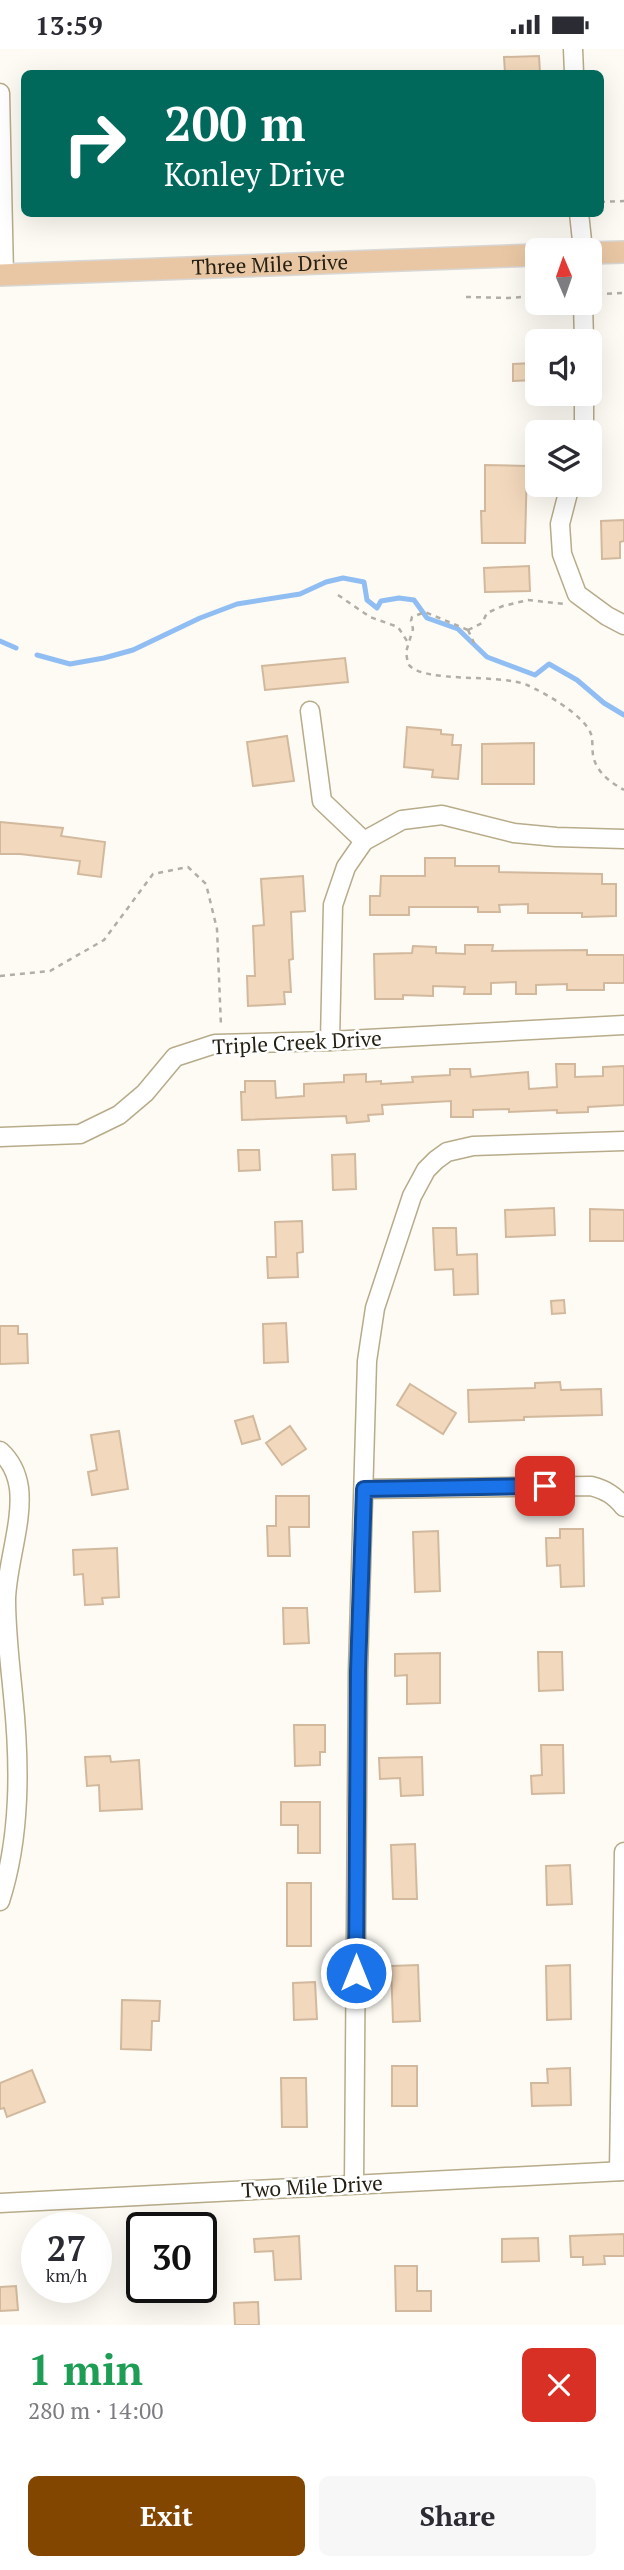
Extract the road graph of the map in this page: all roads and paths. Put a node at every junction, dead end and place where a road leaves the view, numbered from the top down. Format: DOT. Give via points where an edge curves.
graph roads {
  1 [pos="573,49"];
  2 [pos="573,70"];
  3 [pos="0,93"];
  4 [pos="624,201"];
  5 [pos="604,202"];
  6 [pos="579,217"];
  7 [pos="582,238"];
  8 [pos="624,252"];
  9 [pos="602,253"];
  10 [pos="525,255"];
  11 [pos="2,275"];
  12 [pos="602,293"];
  13 [pos="624,293"];
  14 [pos="466,297"];
  15 [pos="525,297"];
  16 [pos="567,497"];
  17 [pos="338,595"];
  18 [pos="586,601"];
  19 [pos="624,625"];
  20 [pos="468,630"];
  21 [pos="474,643"];
  22 [pos="407,645"];
  23 [pos="310,711"];
  24 [pos="624,790"];
  25 [pos="624,839"];
  26 [pos="364,841"];
  27 [pos="0,976"];
  28 [pos="624,1025"];
  29 [pos="330,1041"];
  30 [pos="222,1043"];
  31 [pos="0,1137"];
  32 [pos="624,1141"];
  33 [pos="0,1451"];
  34 [pos="364,1489"];
  35 [pos="624,1507"];
  36 [pos="624,1852"];
  37 [pos="0,1901"];
  38 [pos="621,2171"];
  39 [pos="354,2184"];
  40 [pos="0,2203"];
  1 -- 2 [label="street"];
  3 -- 11 [label="street"];
  4 -- 5 [label="path"];
  6 -- 7 [label="street"];
  8 -- 9 [label="main road"];
  10 -- 11 [label="main road, Three Mile Drive"];
  12 -- 13 [label="path"];
  14 -- 15 [label="path"];
  16 -- 18 [label="street" via="560,524 562,554 577,594"];
  17 -- 22 [label="path" via="370,617 398,627"];
  18 -- 19 [label="street"];
  18 -- 20 [label="path" via="528,600 487,613 482,623"];
  20 -- 21 [label="path"];
  20 -- 22 [label="path" via="425,612 412,617"];
  22 -- 24 [label="path" via="406,660 414,671 525,684 561,704 591,732 594,759 604,777"];
  23 -- 26 [label="street" via="322,801"];
  25 -- 26 [label="street" via="514,833 442,815 402,820"];
  26 -- 29 [label="street" via="346,867 333,905"];
  27 -- 30 [label="path" via="50,971 61,965 104,940 153,874 188,867 206,884 216,929"];
  28 -- 29 [label="street, Triple Creek Drive"];
  29 -- 30 [label="street, Triple Creek Drive"];
  30 -- 31 [label="street, Triple Creek Drive" via="175,1057 119,1115 79,1134"];
  32 -- 34 [label="street" via="473,1146 447,1152 426,1170 412,1196 369,1335"];
  33 -- 37 [label="street" via="16,1476 19,1503 6,1598 16,1732 16,1817"];
  34 -- 35 [label="street" via="591,1486 604,1489"];
  34 -- 39 [label="street"];
  36 -- 38 [label="street"];
  38 -- 39 [label="street, Two Mile Drive"];
  39 -- 40 [label="street, Two Mile Drive"];
}
